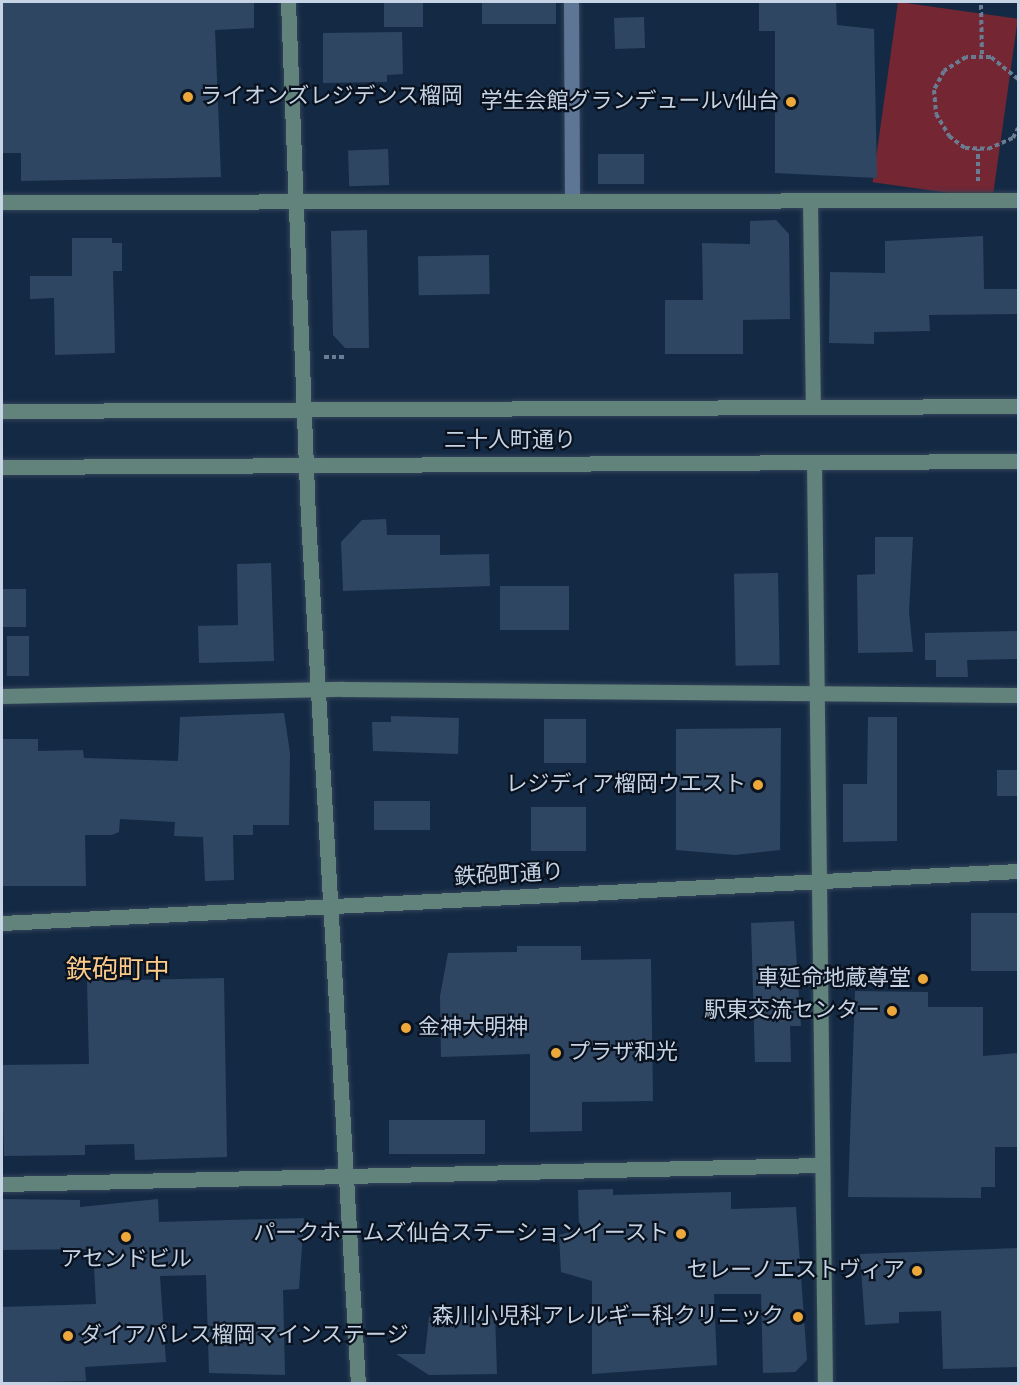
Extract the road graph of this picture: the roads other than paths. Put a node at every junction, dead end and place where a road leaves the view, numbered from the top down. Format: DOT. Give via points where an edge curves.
graph roads {
  1 [pos="288,2"];
  2 [pos="571,2"];
  3 [pos="572,200"];
  4 [pos="810,200"];
  5 [pos="1018,200"];
  6 [pos="294,201"];
  7 [pos="2,202"];
  8 [pos="1018,406"];
  9 [pos="813,407"];
  10 [pos="303,409"];
  11 [pos="2,411"];
  12 [pos="1018,461"];
  13 [pos="814,462"];
  14 [pos="306,466"];
  15 [pos="2,467"];
  16 [pos="318,690"];
  17 [pos="817,693"];
  18 [pos="2,696"];
  19 [pos="1018,696"];
  20 [pos="1018,872"];
  21 [pos="820,881"];
  22 [pos="329,907"];
  23 [pos="2,923"];
  24 [pos="821,1166"];
  25 [pos="345,1176"];
  26 [pos="2,1184"];
  27 [pos="358,1383"];
  28 [pos="825,1383"];
  1 -- 6 [label="street"];
  2 -- 3 [label="street"];
  3 -- 4 [label="street"];
  3 -- 6 [label="street"];
  4 -- 5 [label="street"];
  4 -- 9 [label="street"];
  6 -- 7 [label="street"];
  6 -- 10 [label="street"];
  8 -- 9 [label="street, 二十人町通り"];
  9 -- 10 [label="street, 二十人町通り"];
  10 -- 11 [label="street, 二十人町通り"];
  10 -- 14 [label="street"];
  12 -- 13 [label="street, 二十人町通り"];
  13 -- 14 [label="street, 二十人町通り"];
  13 -- 17 [label="street"];
  14 -- 15 [label="street, 二十人町通り"];
  14 -- 16 [label="street"];
  16 -- 17 [label="street"];
  16 -- 18 [label="street"];
  16 -- 22 [label="street"];
  17 -- 19 [label="street"];
  17 -- 21 [label="street"];
  20 -- 21 [label="street, 鉄砲町通り"];
  21 -- 22 [label="street, 鉄砲町通り"];
  21 -- 24 [label="street"];
  22 -- 23 [label="street, 鉄砲町通り"];
  22 -- 25 [label="street"];
  24 -- 25 [label="street"];
  24 -- 28 [label="street"];
  25 -- 26 [label="street"];
  25 -- 27 [label="street"];
}
